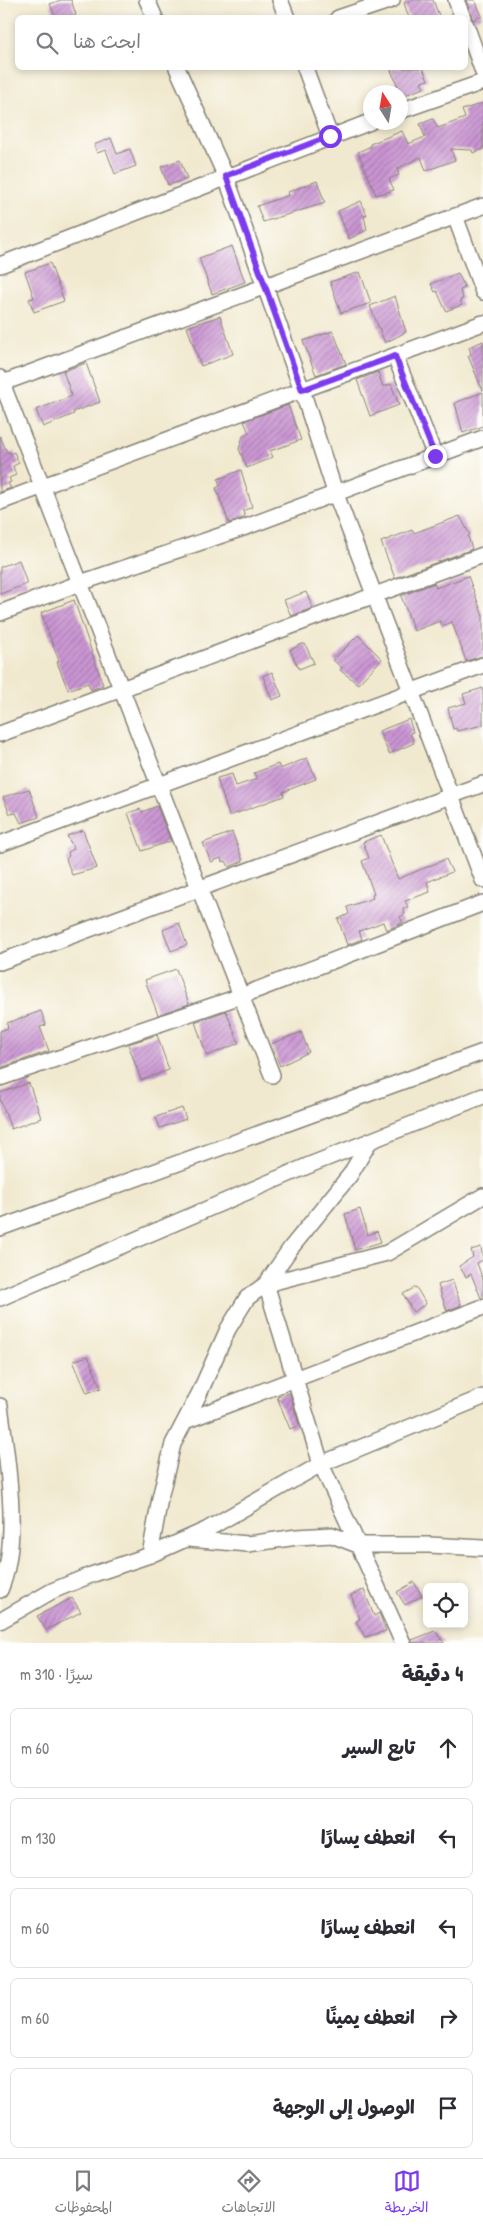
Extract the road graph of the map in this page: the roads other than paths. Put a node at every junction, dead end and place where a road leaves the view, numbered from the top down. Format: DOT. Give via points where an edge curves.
graph roads {
  1 [pos="147,0"];
  2 [pos="280,0"];
  3 [pos="392,0"];
  4 [pos="456,0"];
  5 [pos="153,15"];
  6 [pos="286,15"];
  7 [pos="347,15"];
  8 [pos="462,15"];
  9 [pos="468,31"];
  10 [pos="178,70"];
  11 [pos="306,70"];
  12 [pos="483,72"];
  13 [pos="483,82"];
  14 [pos="408,108"];
  15 [pos="363,124"];
  16 [pos="330,136"];
  17 [pos="226,176"];
  18 [pos="483,206"];
  19 [pos="455,216"];
  20 [pos="0,264"];
  21 [pos="266,286"];
  22 [pos="483,292"];
  23 [pos="483,323"];
  24 [pos="395,356"];
  25 [pos="1,382"];
  26 [pos="302,390"];
  27 [pos="483,438"];
  28 [pos="435,456"];
  29 [pos="42,486"];
  30 [pos="335,492"];
  31 [pos="0,502"];
  32 [pos="483,555"];
  33 [pos="80,583"];
  34 [pos="374,596"];
  35 [pos="0,613"];
  36 [pos="483,665"];
  37 [pos="121,689"];
  38 [pos="410,691"];
  39 [pos="0,734"];
  40 [pos="158,784"];
  41 [pos="483,784"];
  42 [pos="450,796"];
  43 [pos="0,844"];
  44 [pos="483,880"];
  45 [pos="199,889"];
  46 [pos="483,903"];
  47 [pos="0,962"];
  48 [pos="241,996"];
  49 [pos="483,1052"];
  50 [pos="272,1075"];
  51 [pos="0,1078"];
  52 [pos="483,1096"];
  53 [pos="370,1141"];
  54 [pos="483,1196"];
  55 [pos="0,1228"];
  56 [pos="266,1284"];
  57 [pos="0,1298"];
  58 [pos="483,1307"];
  59 [pos="294,1379"];
  60 [pos="483,1397"];
  61 [pos="0,1406"];
  62 [pos="185,1421"];
  63 [pos="321,1464"];
  64 [pos="186,1539"];
  65 [pos="358,1545"];
  66 [pos="483,1548"];
  67 [pos="150,1555"];
  68 [pos="0,1590"];
  69 [pos="0,1621"];
  70 [pos="403,1643"];
  1 -- 5 [label="street"];
  2 -- 6 [label="street"];
  3 -- 7 [label="street"];
  4 -- 8 [label="street"];
  9 -- 12 [label="street"];
  10 -- 17 [label="street"];
  11 -- 16 [label="street"];
  13 -- 14 [label="street"];
  15 -- 16 [label="street"];
  16 -- 17 [label="street"];
  17 -- 20 [label="street"];
  17 -- 21 [label="street"];
  18 -- 19 [label="street"];
  19 -- 21 [label="street"];
  19 -- 22 [label="street"];
  21 -- 25 [label="street"];
  21 -- 26 [label="street"];
  23 -- 24 [label="street"];
  24 -- 26 [label="street"];
  24 -- 28 [label="street"];
  25 -- 29 [label="street"];
  26 -- 29 [label="street"];
  26 -- 30 [label="street"];
  27 -- 28 [label="street"];
  28 -- 30 [label="street"];
  29 -- 31 [label="street"];
  29 -- 33 [label="street"];
  30 -- 33 [label="street" via="200,544"];
  30 -- 34 [label="street"];
  32 -- 34 [label="street"];
  33 -- 35 [label="street"];
  33 -- 37 [label="street"];
  34 -- 37 [label="street"];
  34 -- 38 [label="street"];
  36 -- 38 [label="street"];
  37 -- 39 [label="street"];
  37 -- 40 [label="street"];
  38 -- 40 [label="street"];
  38 -- 42 [label="street"];
  40 -- 43 [label="street"];
  40 -- 45 [label="street"];
  41 -- 42 [label="street"];
  42 -- 44 [label="street"];
  42 -- 45 [label="street"];
  45 -- 47 [label="street"];
  45 -- 48 [label="street"];
  46 -- 48 [label="street"];
  48 -- 50 [label="street"];
  48 -- 51 [label="street"];
  49 -- 55 [label="street"];
  52 -- 53 [label="street"];
  53 -- 56 [label="street" via="350,1175"];
  53 -- 57 [label="street"];
  54 -- 56 [label="street" via="387,1252"];
  56 -- 59 [label="street"];
  56 -- 62 [label="street" via="247,1298 228,1329"];
  58 -- 59 [label="street"];
  59 -- 62 [label="street"];
  59 -- 63 [label="street"];
  60 -- 63 [label="street"];
  61 -- 68 [label="street" via="11,1509 7,1574"];
  62 -- 67 [label="street" via="173,1444"];
  63 -- 64 [label="street"];
  63 -- 65 [label="street"];
  64 -- 65 [label="street" via="248,1544 332,1535"];
  64 -- 67 [label="street"];
  65 -- 66 [label="street"];
  65 -- 70 [label="street"];
  67 -- 69 [label="street" via="52,1591"];
}
